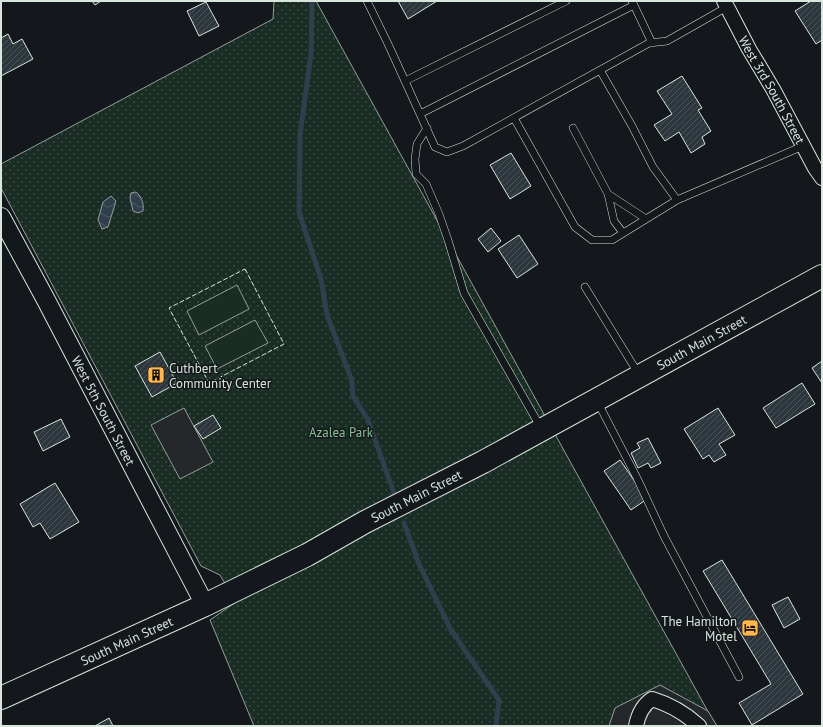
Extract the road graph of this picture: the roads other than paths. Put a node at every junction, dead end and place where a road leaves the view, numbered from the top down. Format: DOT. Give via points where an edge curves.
graph roads {
  1 [pos="367,1"];
  2 [pos="566,1"];
  3 [pos="633,3"];
  4 [pos="726,4"];
  5 [pos="652,43"];
  6 [pos="600,70"];
  7 [pos="405,81"];
  8 [pos="420,114"];
  9 [pos="514,118"];
  10 [pos="427,128"];
  11 [pos="573,128"];
  12 [pos="803,146"];
  13 [pos="822,178"];
  14 [pos="608,194"];
  15 [pos="677,200"];
  16 [pos="1,217"];
  17 [pos="646,219"];
  18 [pos="623,233"];
  19 [pos="822,276"];
  20 [pos="585,287"];
  21 [pos="639,375"];
  22 [pos="596,399"];
  23 [pos="542,429"];
  24 [pos="205,605"];
  25 [pos="739,677"];
  26 [pos="1,698"];
  27 [pos="636,726"];
  28 [pos="698,726"];
  1 -- 7 [label="lane"];
  2 -- 7 [label="lane"];
  3 -- 5 [label="lane"];
  3 -- 8 [label="lane"];
  4 -- 5 [label="lane" via="667,41"];
  4 -- 12 [label="street, West 3rd South Street"];
  5 -- 6 [label="lane"];
  6 -- 9 [label="lane"];
  6 -- 15 [label="lane" via="653,167"];
  7 -- 8 [label="lane"];
  8 -- 10 [label="lane"];
  9 -- 10 [label="lane" via="447,152 435,147"];
  9 -- 18 [label="lane" via="575,226 592,240 612,240"];
  10 -- 23 [label="lane" via="417,144 416,174 426,184 439,214 464,293"];
  11 -- 14 [label="lane"];
  12 -- 13 [label="street, West 3rd South Street"];
  12 -- 15 [label="lane"];
  14 -- 17 [label="lane"];
  14 -- 18 [label="lane" via="614,221"];
  15 -- 17 [label="lane"];
  16 -- 24 [label="street, West 5th South Street"];
  17 -- 18 [label="lane"];
  19 -- 21 [label="main road, South Main Street"];
  20 -- 21 [label="lane"];
  21 -- 22 [label="main road, South Main Street"];
  22 -- 23 [label="main road, South Main Street"];
  22 -- 25 [label="lane" via="664,536"];
  23 -- 24 [label="main road, South Main Street" via="307,555"];
  24 -- 26 [label="main road, South Main Street"];
  27 -- 28 [label="street" via="637,718 652,699 671,706"];
}
